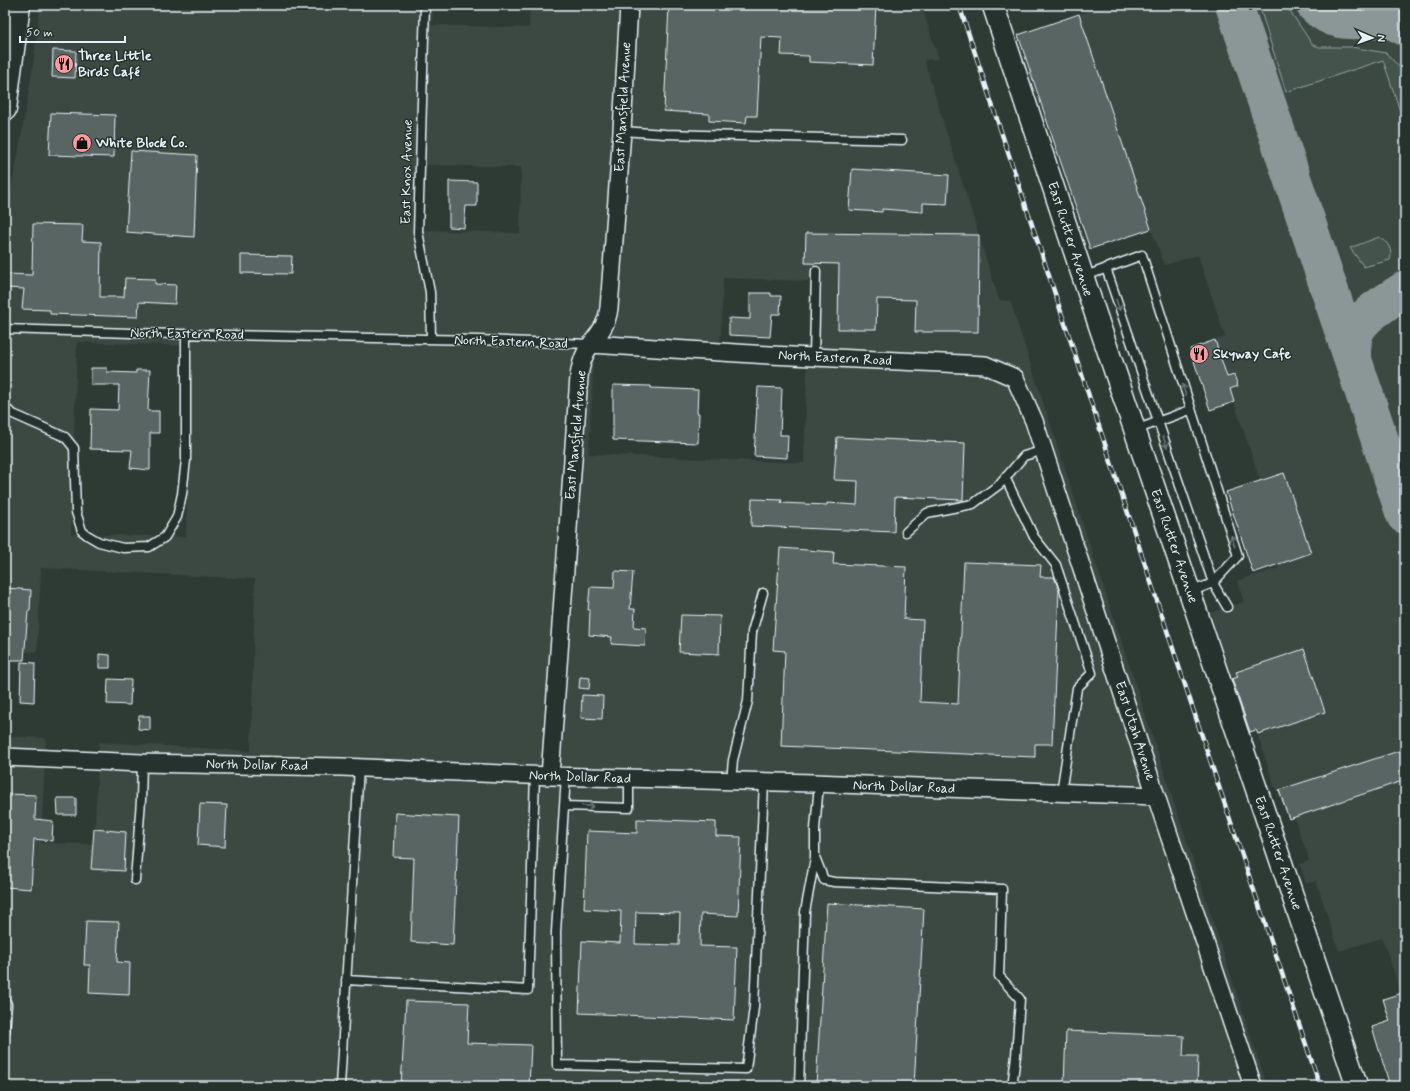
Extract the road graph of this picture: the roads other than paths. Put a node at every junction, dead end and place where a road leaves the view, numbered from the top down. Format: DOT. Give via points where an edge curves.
graph roads {
  1 [pos="19,5"];
  2 [pos="425,5"];
  3 [pos="629,5"];
  4 [pos="993,5"];
  5 [pos="5,110"];
  6 [pos="622,132"];
  7 [pos="902,140"];
  8 [pos="1106,268"];
  9 [pos="816,271"];
  10 [pos="1083,277"];
  11 [pos="5,329"];
  12 [pos="186,334"];
  13 [pos="431,339"];
  14 [pos="591,344"];
  15 [pos="814,357"];
  16 [pos="1015,378"];
  17 [pos="5,408"];
  18 [pos="1190,410"];
  19 [pos="1158,422"];
  20 [pos="1135,430"];
  21 [pos="1044,450"];
  22 [pos="1006,478"];
  23 [pos="906,532"];
  24 [pos="1213,583"];
  25 [pos="1190,592"];
  26 [pos="763,593"];
  27 [pos="1227,608"];
  28 [pos="5,756"];
  29 [pos="142,763"];
  30 [pos="359,767"];
  31 [pos="542,776"];
  32 [pos="566,776"];
  33 [pos="629,778"];
  34 [pos="731,781"];
  35 [pos="764,782"];
  36 [pos="819,784"];
  37 [pos="1061,793"];
  38 [pos="1156,796"];
  39 [pos="564,806"];
  40 [pos="815,857"];
  41 [pos="135,880"];
  42 [pos="346,980"];
  43 [pos="5,1001"];
  44 [pos="5,1032"];
  45 [pos="340,1086"];
  46 [pos="799,1086"];
  47 [pos="1012,1086"];
  48 [pos="1253,1086"];
  49 [pos="1357,1086"];
  1 -- 5 [label="main road"];
  2 -- 13 [label="lane, East Knox Avenue" via="418,232 430,292"];
  3 -- 6 [label="street, East Mansfield Avenue"];
  4 -- 10 [label="street, East Rutter Avenue"];
  6 -- 7 [label="lane"];
  6 -- 14 [label="street, East Mansfield Avenue" via="609,308 604,327"];
  8 -- 10 [label="lane"];
  18 -- 8 [label="lane, one-way" via="1142,256"];
  8 -- 19 [label="lane, one-way"];
  9 -- 15 [label="lane"];
  10 -- 20 [label="street, East Rutter Avenue"];
  11 -- 12 [label="lane, North Eastern Road"];
  12 -- 13 [label="lane, North Eastern Road"];
  12 -- 17 [label="lane" via="186,460 182,494 177,517 165,537 149,547 123,548 99,542 86,535 76,512 74,448 65,437"];
  13 -- 14 [label="lane, North Eastern Road"];
  14 -- 15 [label="street, North Eastern Road"];
  14 -- 31 [label="street, East Mansfield Avenue" via="583,359 579,376"];
  15 -- 16 [label="street, North Eastern Road" via="985,365"];
  16 -- 21 [label="street, East Utah Avenue"];
  18 -- 19 [label="lane"];
  24 -- 18 [label="lane, one-way" via="1238,556"];
  19 -- 20 [label="lane"];
  19 -- 24 [label="lane, one-way"];
  20 -- 25 [label="street, East Rutter Avenue"];
  21 -- 22 [label="lane" via="1024,456"];
  21 -- 38 [label="street, East Utah Avenue"];
  22 -- 23 [label="lane" via="972,504 927,513"];
  22 -- 37 [label="lane" via="1034,537 1056,565 1092,673 1077,688"];
  24 -- 25 [label="lane"];
  24 -- 27 [label="lane"];
  25 -- 49 [label="street, East Rutter Avenue"];
  26 -- 34 [label="lane" via="752,632 748,701 733,760"];
  28 -- 29 [label="street, North Dollar Road"];
  29 -- 30 [label="street, North Dollar Road"];
  29 -- 41 [label="lane"];
  30 -- 31 [label="street, North Dollar Road"];
  30 -- 42 [label="lane"];
  31 -- 32 [label="street, North Dollar Road"];
  31 -- 42 [label="lane" via="528,990"];
  32 -- 33 [label="street, North Dollar Road"];
  32 -- 39 [label="lane"];
  33 -- 34 [label="street, North Dollar Road"];
  39 -- 33 [label="lane, one-way" via="629,808"];
  34 -- 35 [label="street, North Dollar Road"];
  35 -- 36 [label="street, North Dollar Road"];
  35 -- 39 [label="lane" via="754,1007 746,1069 557,1065 556,932"];
  36 -- 37 [label="street, North Dollar Road"];
  36 -- 40 [label="lane"];
  37 -- 38 [label="street, North Dollar Road"];
  38 -- 48 [label="street, East Utah Avenue"];
  40 -- 46 [label="lane" via="805,912"];
  40 -- 47 [label="lane" via="824,880 834,882 1002,889 999,976 1020,998"];
  42 -- 45 [label="lane"];
  43 -- 44 [label="lane"];
}
